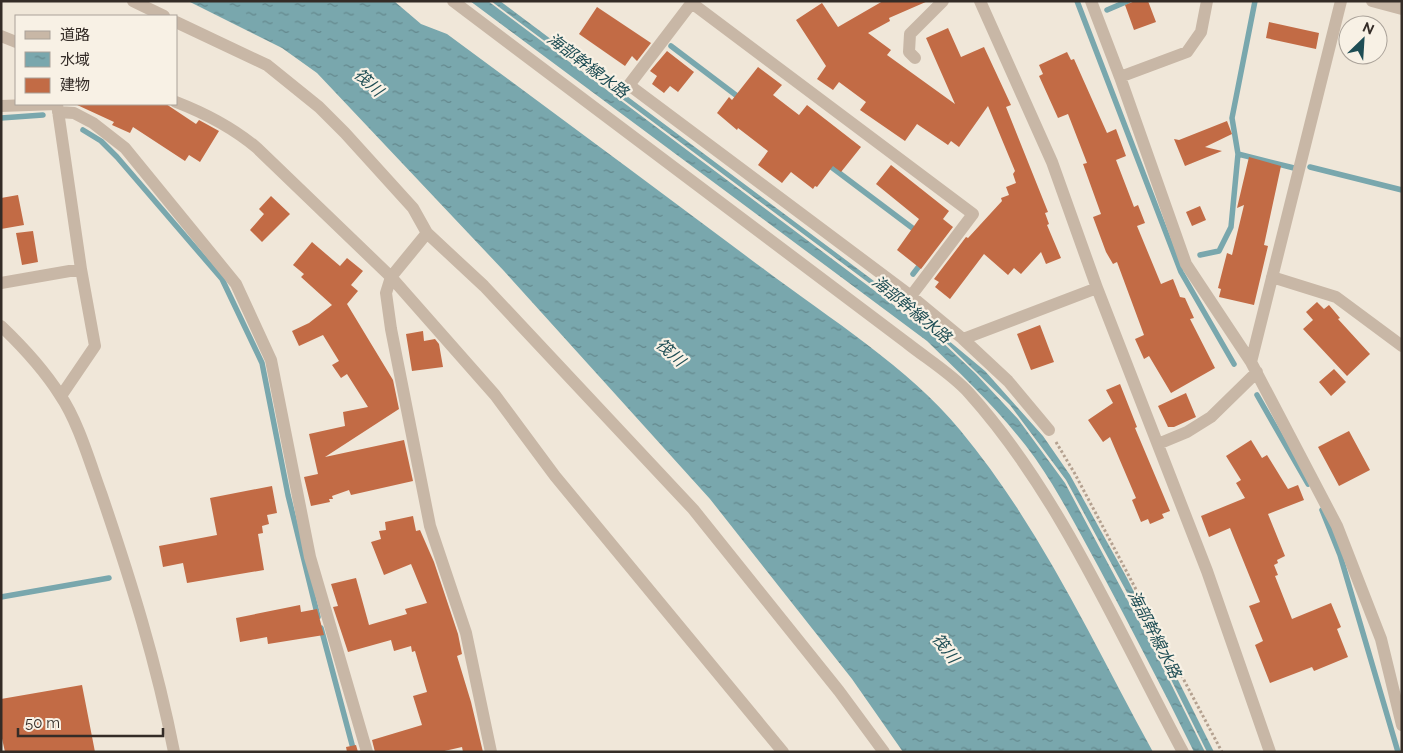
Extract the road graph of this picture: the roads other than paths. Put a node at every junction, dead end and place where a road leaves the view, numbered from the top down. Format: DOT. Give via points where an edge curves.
graph roads {
  1 [pos="133,1"];
  2 [pos="453,1"];
  3 [pos="943,1"];
  4 [pos="980,1"];
  5 [pos="1090,1"];
  6 [pos="1207,1"];
  7 [pos="1342,1"];
  8 [pos="1372,1"];
  9 [pos="693,3"];
  10 [pos="1402,8"];
  11 [pos="162,15"];
  12 [pos="178,23"];
  13 [pos="1,36"];
  14 [pos="15,42"];
  15 [pos="915,58"];
  16 [pos="1120,77"];
  17 [pos="178,103"];
  18 [pos="1,106"];
  19 [pos="57,107"];
  20 [pos="427,233"];
  21 [pos="80,269"];
  22 [pos="1272,276"];
  23 [pos="391,277"];
  24 [pos="1,284"];
  25 [pos="1097,288"];
  26 [pos="911,296"];
  27 [pos="1,326"];
  28 [pos="963,338"];
  29 [pos="1402,346"];
  30 [pos="1254,367"];
  31 [pos="62,396"];
  32 [pos="1048,430"];
  33 [pos="1158,444"];
  34 [pos="1402,725"];
  35 [pos="174,752"];
  36 [pos="367,752"];
  37 [pos="491,752"];
  38 [pos="783,752"];
  39 [pos="884,752"];
  40 [pos="1183,752"];
  41 [pos="1270,752"];
  1 -- 11 [label="street"];
  2 -- 40 [label="street" via="968,392 1022,460 1067,534"];
  3 -- 15 [label="street" via="910,34 909,52"];
  4 -- 25 [label="street" via="1052,162"];
  5 -- 16 [label="street"];
  6 -- 16 [label="street" via="1201,32 1188,52"];
  7 -- 22 [label="street"];
  8 -- 10 [label="street"];
  9 -- 26 [label="street" via="973,214"];
  9 -- 26 [label="street" via="629,85"];
  12 -- 20 [label="street" via="267,65 294,85 338,126 413,208"];
  13 -- 14 [label="street"];
  16 -- 30 [label="street" via="1186,264"];
  17 -- 23 [label="street" via="234,128"];
  18 -- 19 [label="street"];
  19 -- 21 [label="street"];
  19 -- 36 [label="street" via="93,123 125,148 236,284 271,360 310,557"];
  20 -- 23 [label="street"];
  20 -- 39 [label="street" via="484,286 693,510"];
  21 -- 24 [label="street"];
  21 -- 31 [label="street" via="95,346"];
  22 -- 29 [label="street" via="1336,297"];
  22 -- 30 [label="street"];
  23 -- 37 [label="street" via="386,293 391,329 430,526 466,633"];
  23 -- 38 [label="street" via="495,395 554,476"];
  25 -- 28 [label="street"];
  25 -- 33 [label="street"];
  26 -- 28 [label="street"];
  27 -- 31 [label="street" via="26,350"];
  28 -- 32 [label="street" via="1008,381"];
  30 -- 33 [label="street" via="1211,417 1188,432"];
  30 -- 34 [label="street" via="1337,526 1381,639"];
  31 -- 35 [label="street" via="115,533 161,687"];
  33 -- 41 [label="street" via="1207,571"];
}
